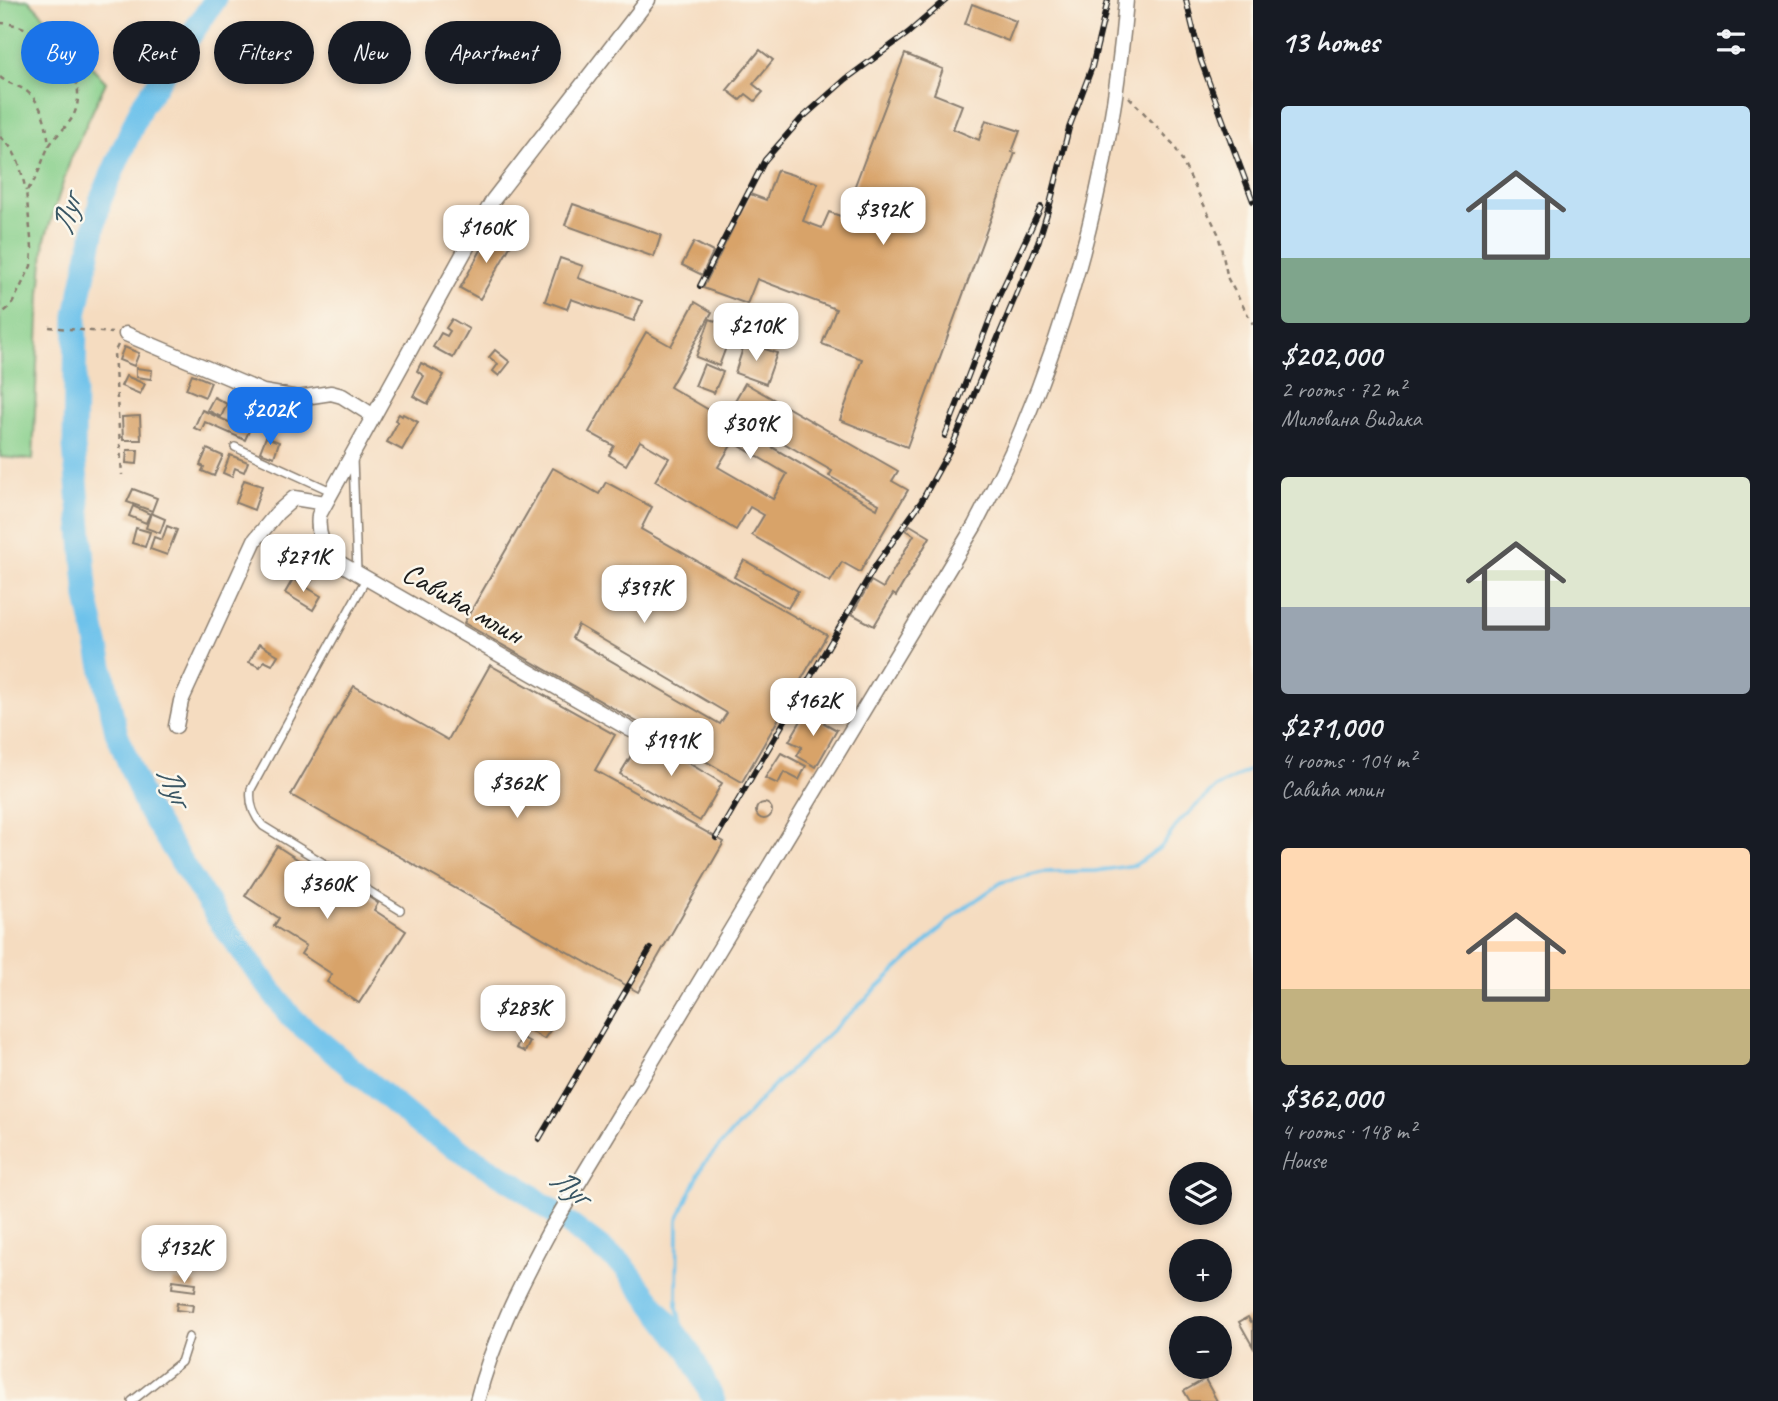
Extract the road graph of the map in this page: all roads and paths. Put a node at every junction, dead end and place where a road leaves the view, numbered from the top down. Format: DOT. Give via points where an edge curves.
graph roads {
  1 [pos="648,0"];
  2 [pos="1126,0"];
  3 [pos="0,23"];
  4 [pos="0,77"];
  5 [pos="1117,80"];
  6 [pos="0,137"];
  7 [pos="49,146"];
  8 [pos="26,191"];
  9 [pos="0,315"];
  10 [pos="1253,324"];
  11 [pos="49,327"];
  12 [pos="99,331"];
  13 [pos="126,334"];
  14 [pos="372,415"];
  15 [pos="235,447"];
  16 [pos="353,450"];
  17 [pos="122,475"];
  18 [pos="328,497"];
  19 [pos="362,575"];
  20 [pos="176,726"];
  21 [pos="631,730"];
  22 [pos="400,911"];
  23 [pos="189,1337"];
  24 [pos="132,1401"];
  25 [pos="477,1401"];
  1 -- 14 [label="street, Савића млин" via="493,200"];
  2 -- 5 [label="street"];
  3 -- 7 [label="path" via="11,23 40,37 73,71 78,84 77,108 72,121"];
  4 -- 7 [label="path" via="34,99 45,120"];
  5 -- 10 [label="path" via="1174,145 1218,233 1228,279"];
  5 -- 25 [label="street" via="1096,201 1062,321 1020,435 975,525 549,1232 502,1326"];
  6 -- 8 [label="path" via="18,159"];
  7 -- 8 [label="path"];
  8 -- 9 [label="path" via="31,265 11,306"];
  11 -- 12 [label="path"];
  13 -- 14 [label="street" via="263,392 299,398 331,393"];
  13 -- 17 [label="path" via="114,353"];
  14 -- 16 [label="street, Савића млин"];
  15 -- 18 [label="lane"];
  16 -- 18 [label="street, Савића млин"];
  16 -- 19 [label="lane"];
  18 -- 19 [label="street, Савића млин" via="318,523 323,545 331,558"];
  18 -- 20 [label="street" via="294,499 255,540 181,701"];
  19 -- 21 [label="street, Савића млин"];
  19 -- 22 [label="lane" via="250,789 250,797 254,815 263,826"];
  23 -- 24 [label="lane" via="181,1362"];
}
